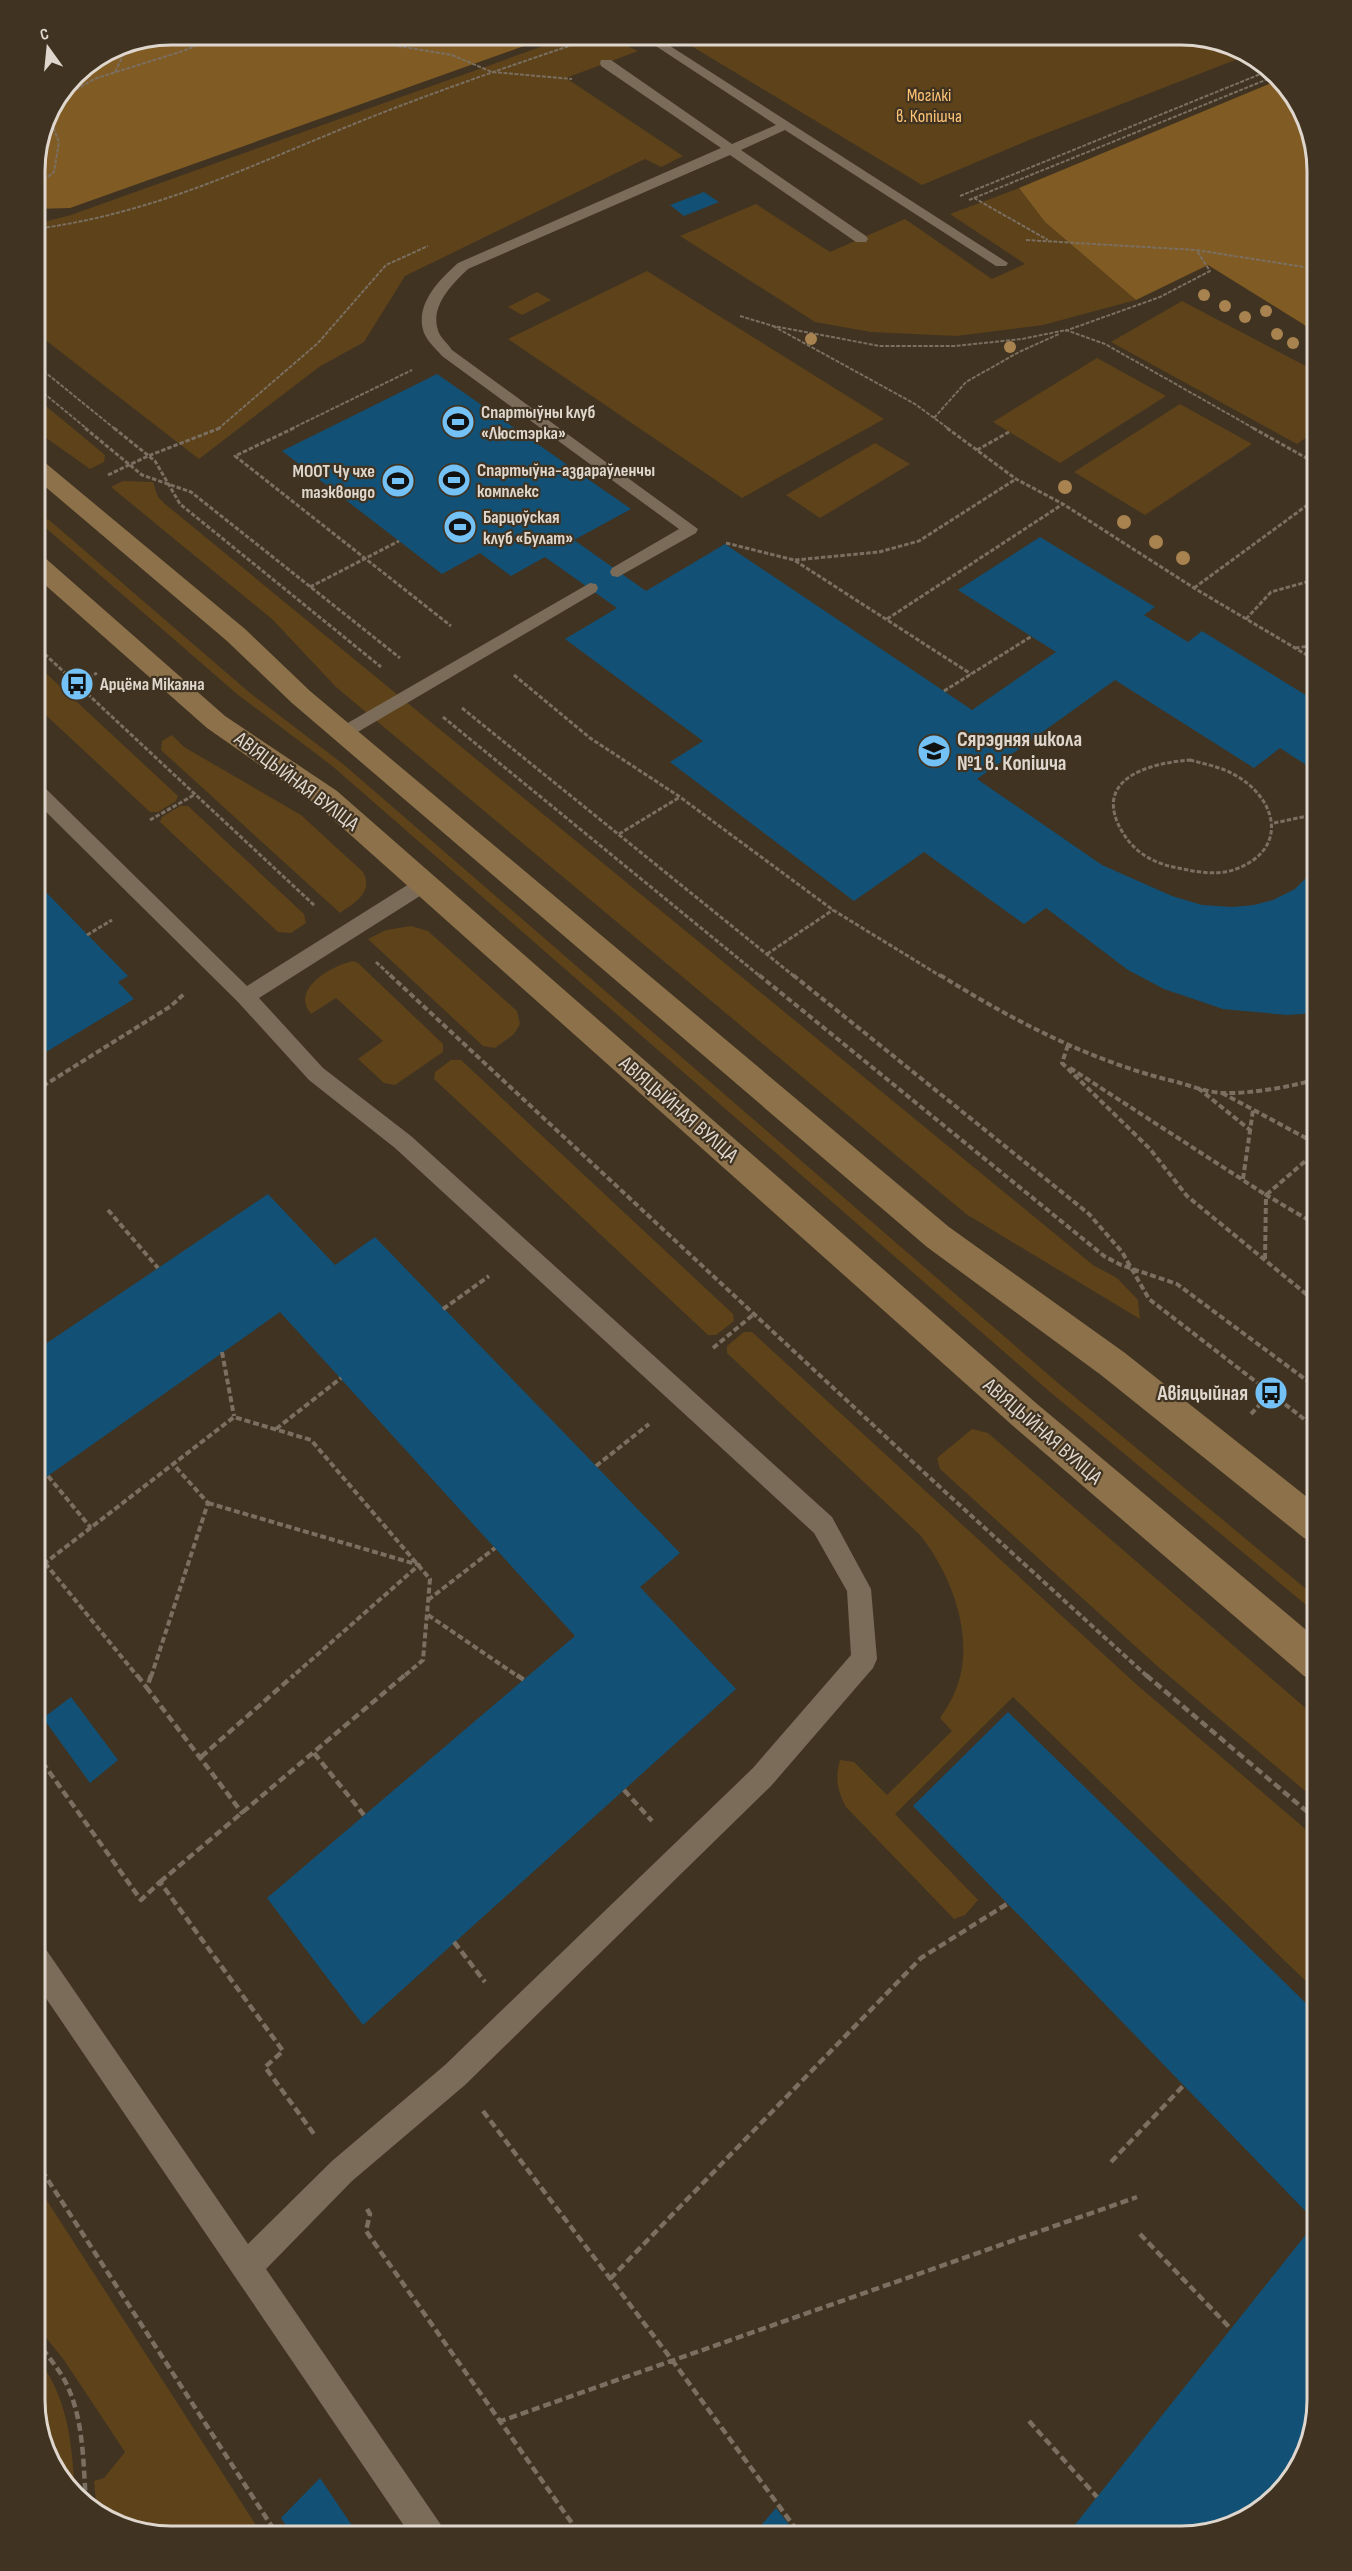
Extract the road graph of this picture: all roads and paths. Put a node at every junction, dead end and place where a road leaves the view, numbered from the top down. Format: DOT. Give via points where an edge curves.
graph roads {
  1 [pos="197,45"];
  2 [pos="391,45"];
  3 [pos="572,45"];
  4 [pos="661,45"];
  5 [pos="125,54"];
  6 [pos="606,63"];
  7 [pos="492,72"];
  8 [pos="114,73"];
  9 [pos="1260,73"];
  10 [pos="1267,79"];
  11 [pos="639,86"];
  12 [pos="74,91"];
  13 [pos="786,125"];
  14 [pos="53,128"];
  15 [pos="731,149"];
  16 [pos="45,179"];
  17 [pos="974,198"];
  18 [pos="926,213"];
  19 [pos="45,227"];
  20 [pos="964,238"];
  21 [pos="861,239"];
  22 [pos="1049,240"];
  23 [pos="429,246"];
  24 [pos="1196,250"];
  25 [pos="1001,263"];
  26 [pos="1307,268"];
  27 [pos="740,316"];
  28 [pos="773,326"];
  29 [pos="1066,330"];
  30 [pos="447,353"];
  31 [pos="45,372"];
  32 [pos="45,394"];
  33 [pos="934,418"];
  34 [pos="1009,432"];
  35 [pos="977,450"];
  36 [pos="148,456"];
  37 [pos="1307,458"];
  38 [pos="130,465"];
  39 [pos="45,474"];
  40 [pos="1016,479"];
  41 [pos="166,484"];
  42 [pos="1063,504"];
  43 [pos="1307,505"];
  44 [pos="716,540"];
  45 [pos="399,541"];
  46 [pos="365,558"];
  47 [pos="794,561"];
  48 [pos="45,571"];
  49 [pos="618,572"];
  50 [pos="1307,582"];
  51 [pos="310,587"];
  52 [pos="590,588"];
  53 [pos="1194,588"];
  54 [pos="887,619"];
  55 [pos="1246,619"];
  56 [pos="1032,636"];
  57 [pos="1307,646"];
  58 [pos="1295,648"];
  59 [pos="483,651"];
  60 [pos="45,655"];
  61 [pos="1307,655"];
  62 [pos="971,674"];
  63 [pos="430,682"];
  64 [pos="944,691"];
  65 [pos="413,693"];
  66 [pos="345,732"];
  67 [pos="194,795"];
  68 [pos="680,797"];
  69 [pos="45,800"];
  70 [pos="1307,816"];
  71 [pos="150,820"];
  72 [pos="1274,823"];
  73 [pos="619,834"];
  74 [pos="424,884"];
  75 [pos="833,910"];
  76 [pos="345,934"];
  77 [pos="767,954"];
  78 [pos="187,988"];
  79 [pos="245,997"];
  80 [pos="1068,1045"];
  81 [pos="1062,1063"];
  82 [pos="1307,1082"];
  83 [pos="45,1085"];
  84 [pos="1195,1086"];
  85 [pos="1221,1093"];
  86 [pos="1253,1110"];
  87 [pos="1250,1130"];
  88 [pos="1307,1139"];
  89 [pos="1307,1160"];
  90 [pos="1243,1179"];
  91 [pos="1266,1195"];
  92 [pos="108,1210"];
  93 [pos="1307,1219"];
  94 [pos="523,1251"];
  95 [pos="1265,1260"];
  96 [pos="158,1268"];
  97 [pos="1133,1268"];
  98 [pos="1307,1295"];
  99 [pos="443,1309"];
  100 [pos="754,1314"];
  101 [pos="713,1348"];
  102 [pos="222,1352"];
  103 [pos="340,1378"];
  104 [pos="1307,1381"];
  105 [pos="683,1397"];
  106 [pos="234,1417"];
  107 [pos="1307,1421"];
  108 [pos="276,1429"];
  109 [pos="173,1464"];
  110 [pos="596,1466"];
  111 [pos="48,1476"];
  112 [pos="208,1503"];
  113 [pos="1307,1518"];
  114 [pos="91,1528"];
  115 [pos="495,1548"];
  116 [pos="45,1563"];
  117 [pos="419,1565"];
  118 [pos="428,1600"];
  119 [pos="427,1614"];
  120 [pos="1307,1655"];
  121 [pos="524,1680"];
  122 [pos="147,1688"];
  123 [pos="314,1753"];
  124 [pos="201,1758"];
  125 [pos="45,1766"];
  126 [pos="1307,1812"];
  127 [pos="243,1814"];
  128 [pos="364,1815"];
  129 [pos="160,1882"];
  130 [pos="1007,1904"];
  131 [pos="45,1974"];
  132 [pos="456,2075"];
  133 [pos="1183,2086"];
  134 [pos="1112,2162"];
  135 [pos="342,2171"];
  136 [pos="45,2177"];
  137 [pos="1137,2197"];
  138 [pos="1140,2234"];
  139 [pos="246,2267"];
  140 [pos="610,2279"];
  141 [pos="1231,2329"];
  142 [pos="45,2353"];
  143 [pos="672,2360"];
  144 [pos="1029,2421"];
  145 [pos="498,2422"];
  146 [pos="85,2492"];
  147 [pos="1097,2497"];
  148 [pos="272,2526"];
  149 [pos="423,2526"];
  150 [pos="574,2526"];
  151 [pos="794,2526"];
  1 -- 8 [label="path"];
  2 -- 7 [label="path" via="452,55"];
  3 -- 7 [label="path"];
  4 -- 13 [label="lane"];
  5 -- 8 [label="path"];
  6 -- 11 [label="lane"];
  7 -- 11 [label="path"];
  7 -- 19 [label="path" via="423,96 195,191 91,220"];
  8 -- 12 [label="path"];
  9 -- 18 [label="path"];
  10 -- 17 [label="path"];
  11 -- 15 [label="lane"];
  13 -- 15 [label="lane"];
  13 -- 18 [label="lane"];
  14 -- 16 [label="path" via="59,142 54,171"];
  15 -- 21 [label="lane"];
  15 -- 30 [label="lane" via="463,266 441,286 430,309 432,334"];
  17 -- 18 [label="path"];
  17 -- 22 [label="path"];
  18 -- 20 [label="lane"];
  20 -- 22 [label="path"];
  20 -- 25 [label="lane"];
  22 -- 24 [label="path"];
  23 -- 36 [label="path" via="386,265 318,343 216,431"];
  24 -- 26 [label="path"];
  24 -- 29 [label="path" via="1210,271 1160,297"];
  27 -- 28 [label="path"];
  28 -- 29 [label="path" via="880,346 955,346"];
  28 -- 33 [label="path"];
  29 -- 33 [label="path" via="966,381"];
  29 -- 37 [label="path" via="1105,344"];
  30 -- 46 [label="path" via="235,456"];
  30 -- 49 [label="lane" via="690,529"];
  31 -- 36 [label="path"];
  32 -- 38 [label="path"];
  33 -- 35 [label="path"];
  34 -- 35 [label="path"];
  35 -- 40 [label="path"];
  36 -- 38 [label="path"];
  36 -- 41 [label="path" via="162,469"];
  38 -- 41 [label="path" via="142,475"];
  39 -- 66 [label="main road"];
  40 -- 42 [label="path"];
  40 -- 47 [label="path" via="919,541 879,552"];
  41 -- 51 [label="path" via="191,492"];
  41 -- 65 [label="path" via="180,504"];
  42 -- 53 [label="path"];
  42 -- 54 [label="path"];
  43 -- 53 [label="path"];
  44 -- 47 [label="path"];
  45 -- 46 [label="path"];
  46 -- 51 [label="path"];
  46 -- 59 [label="path"];
  47 -- 54 [label="path"];
  48 -- 74 [label="main road, АВІЯЦЫЙНАЯ ВУЛІЦА" via="216,722 327,798"];
  50 -- 55 [label="path" via="1270,592"];
  51 -- 63 [label="path"];
  52 -- 59 [label="lane"];
  53 -- 55 [label="path"];
  54 -- 62 [label="path"];
  55 -- 58 [label="path"];
  56 -- 62 [label="path"];
  57 -- 58 [label="path"];
  58 -- 61 [label="path"];
  59 -- 63 [label="lane"];
  59 -- 68 [label="path" via="590,738"];
  60 -- 67 [label="path"];
  62 -- 64 [label="path"];
  63 -- 65 [label="lane"];
  63 -- 73 [label="path"];
  65 -- 66 [label="lane"];
  65 -- 97 [label="path" via="1104,1256"];
  66 -- 113 [label="main road" via="938,1237 1113,1364"];
  67 -- 71 [label="path"];
  67 -- 76 [label="path"];
  68 -- 73 [label="path"];
  68 -- 75 [label="path"];
  69 -- 79 [label="lane"];
  70 -- 72 [label="path"];
  72 -- 72 [label="path" via="1269,805 1257,788 1238,774 1190,760 1166,760 1126,777 1116,792 1112,809 1118,829 1132,847 1181,871 1210,873 1236,869 1257,858 1270,842"];
  73 -- 77 [label="path"];
  74 -- 76 [label="lane"];
  74 -- 120 [label="main road, АВІЯЦЫЙНАЯ ВУЛІЦА" via="1024,1414"];
  75 -- 77 [label="path"];
  75 -- 80 [label="path" via="1008,1016"];
  76 -- 79 [label="lane"];
  76 -- 100 [label="path"];
  77 -- 97 [label="path" via="1089,1214 1115,1241"];
  78 -- 83 [label="path" via="171,1006"];
  79 -- 94 [label="lane" via="316,1074 403,1142"];
  80 -- 81 [label="path"];
  80 -- 84 [label="path" via="1146,1075"];
  81 -- 90 [label="path"];
  81 -- 95 [label="path" via="1150,1149 1187,1196"];
  82 -- 85 [label="path"];
  84 -- 85 [label="path"];
  84 -- 87 [label="path"];
  85 -- 86 [label="path"];
  86 -- 87 [label="path"];
  86 -- 88 [label="path"];
  87 -- 90 [label="path"];
  89 -- 91 [label="path"];
  90 -- 91 [label="path"];
  91 -- 93 [label="path"];
  91 -- 95 [label="path"];
  92 -- 96 [label="path"];
  94 -- 99 [label="path"];
  94 -- 105 [label="lane"];
  95 -- 98 [label="path"];
  97 -- 104 [label="path" via="1182,1287"];
  97 -- 107 [label="path" via="1149,1299"];
  100 -- 101 [label="path"];
  100 -- 126 [label="path" via="1146,1675"];
  102 -- 106 [label="path"];
  103 -- 108 [label="path"];
  105 -- 110 [label="path"];
  105 -- 132 [label="lane" via="823,1525 859,1589 864,1659 762,1777"];
  106 -- 108 [label="path"];
  106 -- 109 [label="path"];
  108 -- 117 [label="path" via="311,1440"];
  109 -- 112 [label="path"];
  109 -- 114 [label="path"];
  111 -- 114 [label="path"];
  112 -- 117 [label="path"];
  112 -- 122 [label="path"];
  114 -- 116 [label="path"];
  115 -- 118 [label="path"];
  116 -- 122 [label="path"];
  117 -- 118 [label="path" via="430,1579"];
  117 -- 124 [label="path"];
  118 -- 119 [label="path"];
  119 -- 121 [label="path"];
  119 -- 123 [label="path" via="423,1660"];
  122 -- 124 [label="path"];
  123 -- 127 [label="path"];
  123 -- 128 [label="path"];
  124 -- 127 [label="path"];
  125 -- 129 [label="path" via="141,1900"];
  127 -- 129 [label="path"];
  129 -- 135 [label="path" via="283,2051 265,2067"];
  130 -- 140 [label="path" via="921,1958"];
  131 -- 139 [label="lane"];
  132 -- 135 [label="lane"];
  132 -- 140 [label="path"];
  133 -- 134 [label="path"];
  135 -- 139 [label="lane"];
  135 -- 145 [label="path" via="370,2214 366,2231"];
  136 -- 148 [label="path"];
  137 -- 143 [label="path"];
  138 -- 141 [label="path"];
  139 -- 149 [label="lane"];
  140 -- 143 [label="path"];
  142 -- 146 [label="path" via="67,2386 82,2447"];
  143 -- 145 [label="path"];
  143 -- 151 [label="path"];
  144 -- 147 [label="path"];
  145 -- 150 [label="path"];
}
